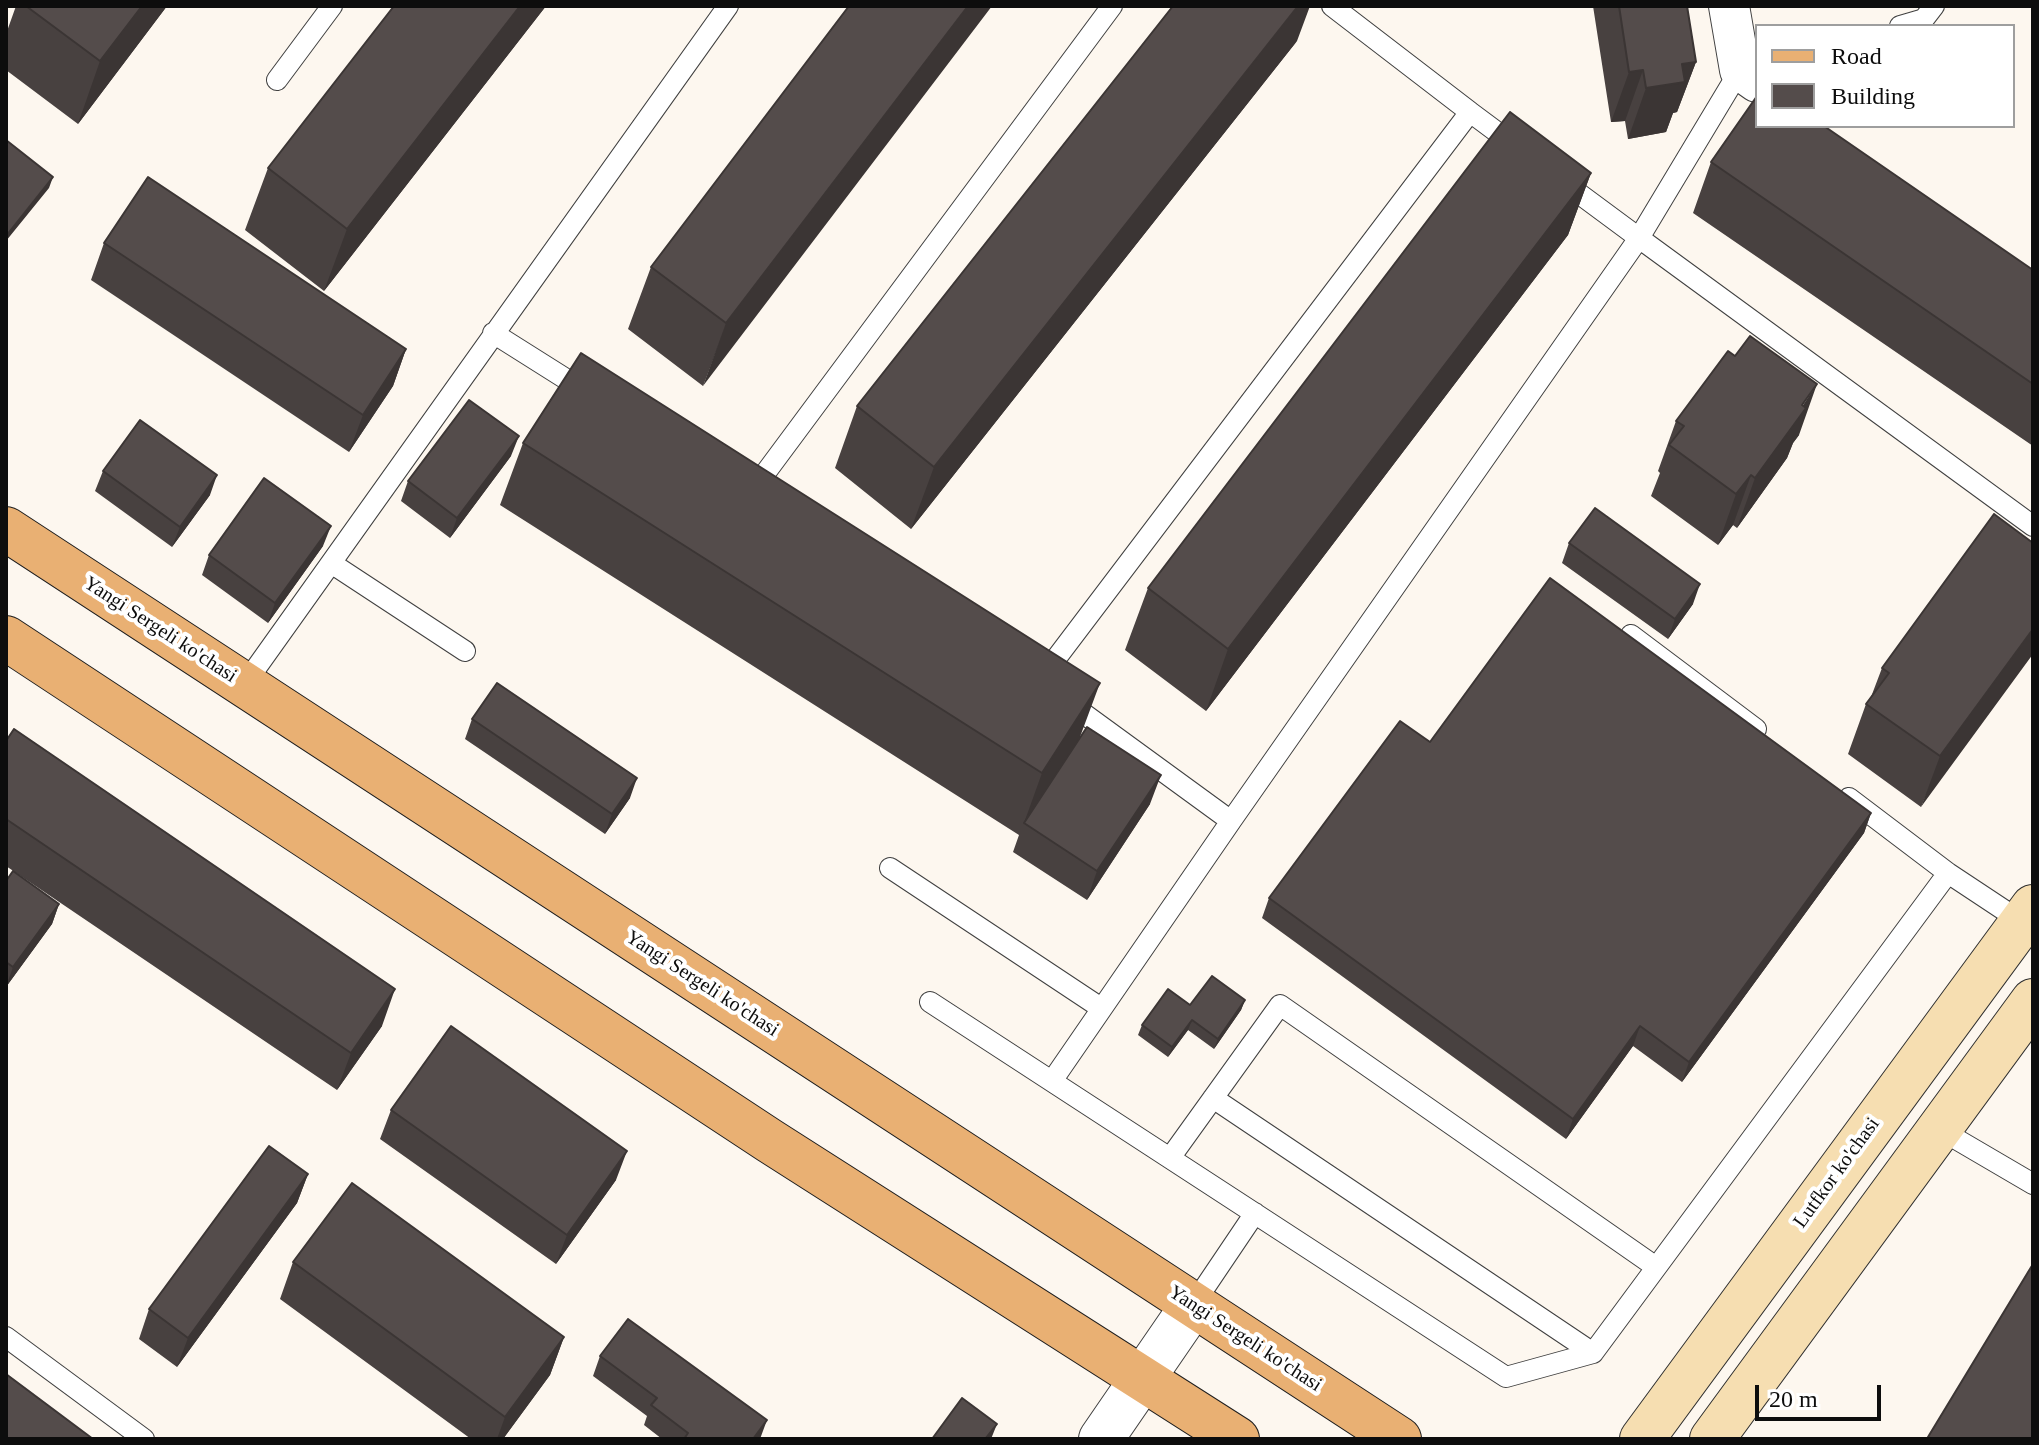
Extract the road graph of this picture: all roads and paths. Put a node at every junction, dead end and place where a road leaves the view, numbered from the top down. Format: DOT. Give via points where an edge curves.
graph roads {
  1 [pos="332,6"];
  2 [pos="728,6"];
  3 [pos="1112,6"];
  4 [pos="1332,6"];
  5 [pos="1729,6"];
  6 [pos="1934,6"];
  7 [pos="1907,24"];
  8 [pos="1751,73"];
  9 [pos="277,80"];
  10 [pos="1470,112"];
  11 [pos="1639,238"];
  12 [pos="493,333"];
  13 [pos="601,401"];
  14 [pos="749,496"];
  15 [pos="2033,526"];
  16 [pos="6,529"];
  17 [pos="331,563"];
  18 [pos="1631,635"];
  19 [pos="6,638"];
  20 [pos="465,651"];
  21 [pos="244,685"];
  22 [pos="1770,740"];
  23 [pos="1834,787"];
  24 [pos="1231,821"];
  25 [pos="890,868"];
  26 [pos="1948,873"];
  27 [pos="2027,915"];
  28 [pos="2033,1001"];
  29 [pos="930,1002"];
  30 [pos="1101,1008"];
  31 [pos="1052,1081"];
  32 [pos="1213,1098"];
  33 [pos="1939,1129"];
  34 [pos="1170,1158"];
  35 [pos="2033,1184"];
  36 [pos="1255,1213"];
  37 [pos="1656,1267"];
  38 [pos="1193,1305"];
  39 [pos="6,1337"];
  40 [pos="1593,1353"];
  41 [pos="1142,1378"];
  42 [pos="144,1439"];
  43 [pos="1101,1439"];
  44 [pos="1237,1439"];
  45 [pos="1399,1439"];
  46 [pos="1642,1439"];
  47 [pos="1712,1439"];
  1 -- 9 [label="lane"];
  2 -- 12 [label="lane"];
  3 -- 14 [label="lane"];
  4 -- 10 [label="lane"];
  5 -- 8 [label="street"];
  6 -- 7 [label="lane" via="1924,19"];
  8 -- 11 [label="lane"];
  10 -- 11 [label="lane"];
  10 -- 24 [label="lane" via="1033,677"];
  11 -- 15 [label="lane"];
  11 -- 24 [label="lane"];
  12 -- 13 [label="lane"];
  12 -- 17 [label="lane"];
  16 -- 21 [label="main road, Yangi Sergeli ko'chasi"];
  17 -- 20 [label="lane"];
  17 -- 21 [label="lane"];
  18 -- 22 [label="lane"];
  19 -- 41 [label="main road" via="770,1141"];
  21 -- 38 [label="main road, Yangi Sergeli ko'chasi"];
  23 -- 26 [label="lane"];
  24 -- 30 [label="lane"];
  25 -- 30 [label="lane"];
  26 -- 27 [label="lane"];
  26 -- 37 [label="lane"];
  27 -- 46 [label="main road, Lutfkor ko'chasi"];
  28 -- 33 [label="main road"];
  29 -- 31 [label="lane"];
  30 -- 31 [label="lane"];
  31 -- 34 [label="lane"];
  32 -- 34 [label="lane"];
  32 -- 37 [label="lane" via="1280,1005"];
  32 -- 40 [label="lane"];
  33 -- 35 [label="lane"];
  33 -- 47 [label="main road"];
  34 -- 36 [label="lane"];
  36 -- 38 [label="lane"];
  36 -- 40 [label="lane" via="1506,1377"];
  37 -- 40 [label="lane"];
  38 -- 41 [label="street"];
  38 -- 45 [label="main road, Yangi Sergeli ko'chasi"];
  39 -- 42 [label="lane"];
  41 -- 43 [label="street"];
  41 -- 44 [label="main road"];
}
